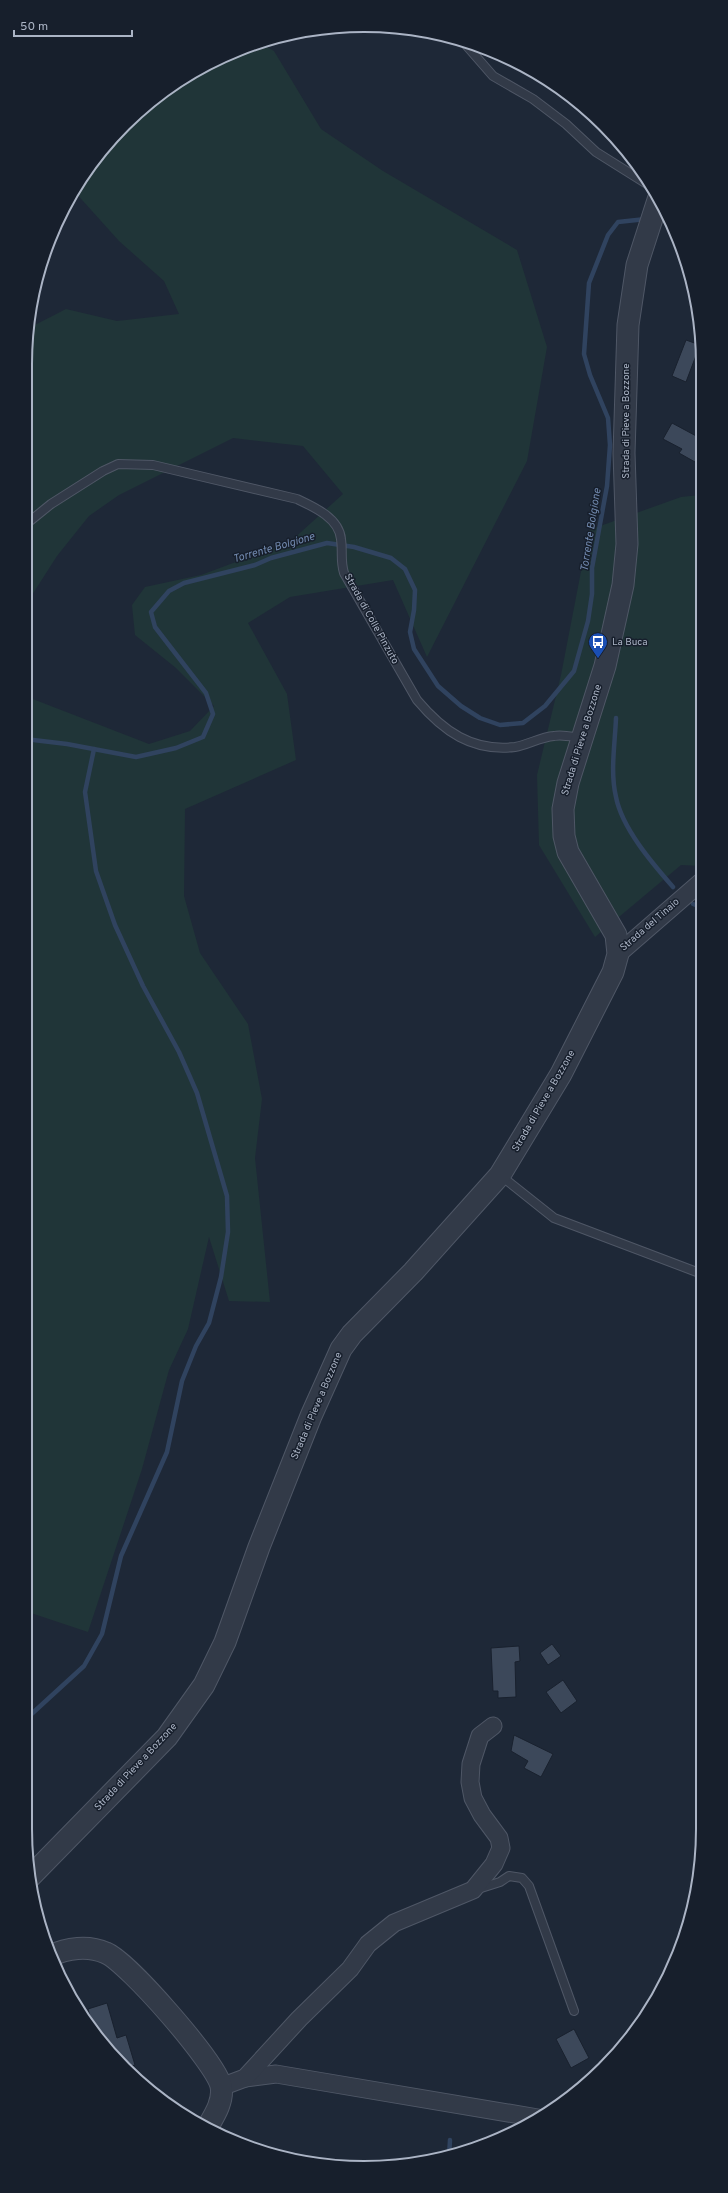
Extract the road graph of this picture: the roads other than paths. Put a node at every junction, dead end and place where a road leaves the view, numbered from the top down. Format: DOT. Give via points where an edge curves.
graph roads {
  1 [pos="470,50"];
  2 [pos="640,180"];
  3 [pos="656,206"];
  4 [pos="32,519"];
  5 [pos="581,738"];
  6 [pos="696,886"];
  7 [pos="618,954"];
  8 [pos="500,1175"];
  9 [pos="696,1272"];
  10 [pos="493,1726"];
  11 [pos="35,1872"];
  12 [pos="473,1890"];
  13 [pos="56,1954"];
  14 [pos="574,2011"];
  15 [pos="245,2078"];
  16 [pos="221,2087"];
  17 [pos="530,2117"];
  18 [pos="209,2123"];
  1 -- 2 [label="lane" via="493,76 533,99 566,124 596,152"];
  3 -- 5 [label="street, Strada di Pieve a Bozzone" via="634,277 627,342 624,453 627,544 623,585 605,666"];
  4 -- 5 [label="lane, Strada di Colle Pinzuto" via="102,471 118,464 153,465 297,500 318,509 337,526 341,538 340,558 347,578 417,700 432,718 451,734 470,743 490,747 516,747 554,736"];
  5 -- 7 [label="street, Strada di Pieve a Bozzone" via="565,794 564,836 573,863 614,929"];
  6 -- 7 [label="street, Strada del Tinaio"];
  7 -- 8 [label="street, Strada di Pieve a Bozzone" via="610,980 561,1074"];
  8 -- 9 [label="lane" via="554,1218"];
  8 -- 11 [label="street, Strada di Pieve a Bozzone" via="341,1349 311,1416 259,1547 225,1642 197,1696 167,1736"];
  10 -- 12 [label="street" via="480,1736 471,1764 470,1782 473,1798 499,1838 501,1848 494,1864"];
  12 -- 14 [label="lane" via="500,1882 510,1876 522,1878 526,1882"];
  12 -- 15 [label="street" via="394,1924 368,1944 350,1969 298,2019"];
  13 -- 16 [label="street" via="85,1948 112,1956 136,1978 199,2048"];
  15 -- 16 [label="street"];
  15 -- 17 [label="street" via="276,2074"];
  16 -- 18 [label="street" via="219,2103"];
}
